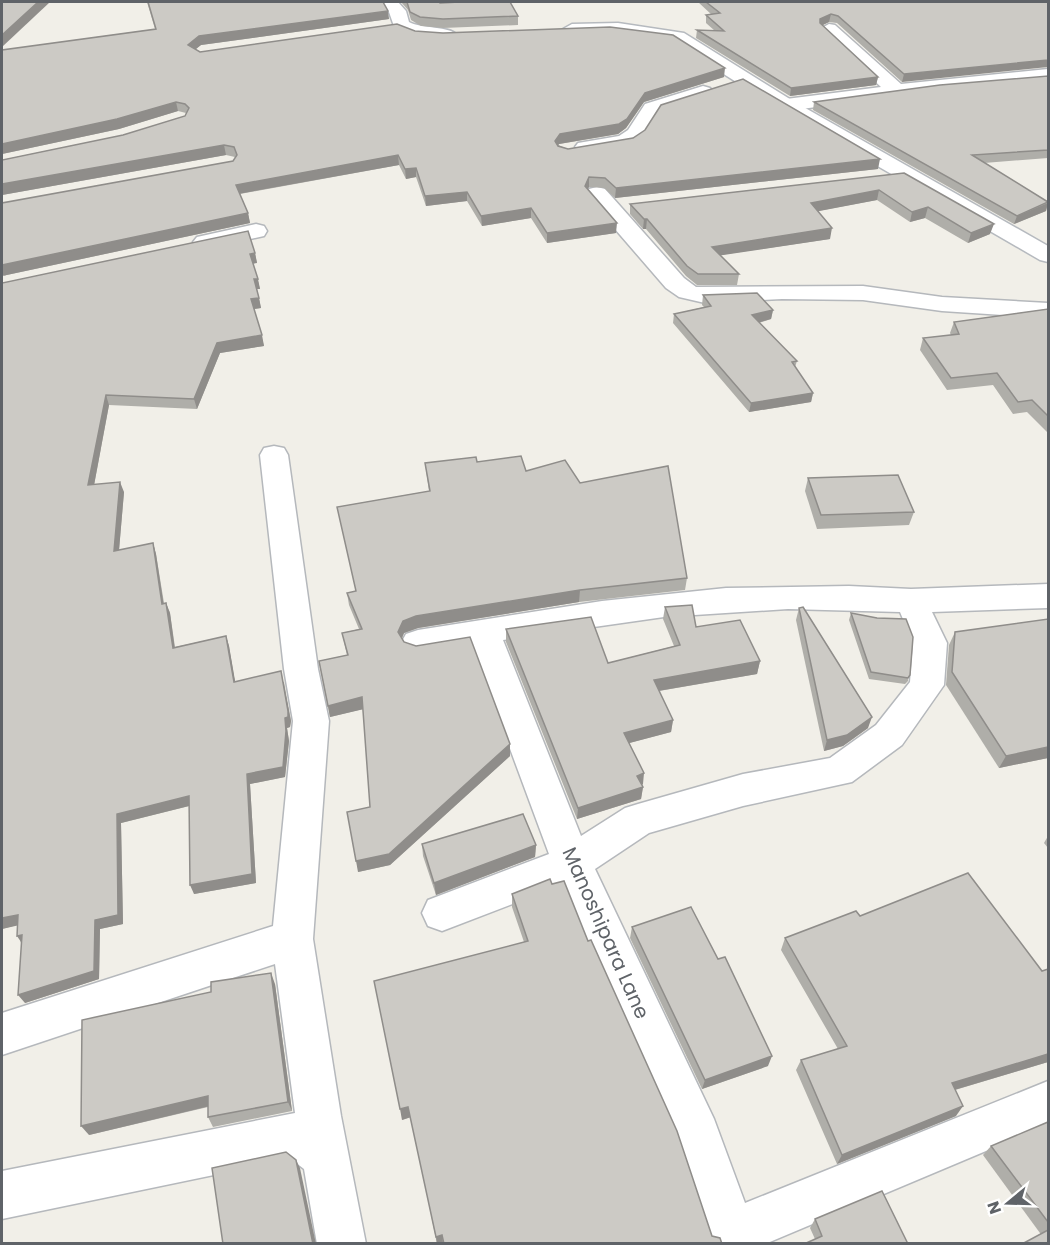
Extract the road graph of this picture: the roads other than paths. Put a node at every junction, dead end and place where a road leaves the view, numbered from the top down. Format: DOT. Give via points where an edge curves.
graph roads {
  1 [pos="389,2"];
  2 [pos="401,25"];
  3 [pos="377,28"];
  4 [pos="829,29"];
  5 [pos="547,30"];
  6 [pos="466,34"];
  7 [pos="744,79"];
  8 [pos="1044,80"];
  9 [pos="896,90"];
  10 [pos="786,105"];
  11 [pos="567,150"];
  12 [pos="906,174"];
  13 [pos="872,177"];
  14 [pos="611,202"];
  15 [pos="256,231"];
  16 [pos="187,246"];
  17 [pos="1048,254"];
  18 [pos="1048,311"];
  19 [pos="274,455"];
  20 [pos="1048,596"];
  21 [pos="911,601"];
  22 [pos="483,631"];
  23 [pos="418,643"];
  24 [pos="572,863"];
  25 [pos="442,913"];
  26 [pos="292,939"];
  27 [pos="2,1034"];
  28 [pos="1048,1103"];
  29 [pos="325,1155"];
  30 [pos="2,1195"];
  31 [pos="733,1238"];
  32 [pos="342,1244"];
  1 -- 2 [label="street"];
  2 -- 3 [label="street"];
  2 -- 6 [label="street" via="416,33"];
  4 -- 9 [label="street"];
  5 -- 7 [label="street" via="618,28 678,37"];
  7 -- 10 [label="street"];
  7 -- 11 [label="street" via="652,108 635,134 625,141"];
  8 -- 9 [label="street"];
  9 -- 10 [label="street"];
  10 -- 12 [label="street"];
  12 -- 13 [label="street"];
  12 -- 17 [label="street"];
  14 -- 18 [label="street" via="675,283 688,292 705,296 863,293 942,304"];
  15 -- 16 [label="street"];
  19 -- 26 [label="street" via="311,721"];
  20 -- 21 [label="street"];
  21 -- 22 [label="street" via="846,595 742,600 617,610"];
  21 -- 24 [label="street" via="930,643 927,684 889,735 839,771 743,790 638,820"];
  22 -- 23 [label="street"];
  22 -- 24 [label="street, Manoshipara Lane"];
  24 -- 25 [label="street"];
  24 -- 31 [label="street, Manoshipara Lane" via="698,1135"];
  26 -- 27 [label="street"];
  26 -- 29 [label="street"];
  28 -- 31 [label="street, Manoshipara Lane"];
  29 -- 30 [label="street" via="298,1136 289,1136"];
  29 -- 32 [label="street"];
}
